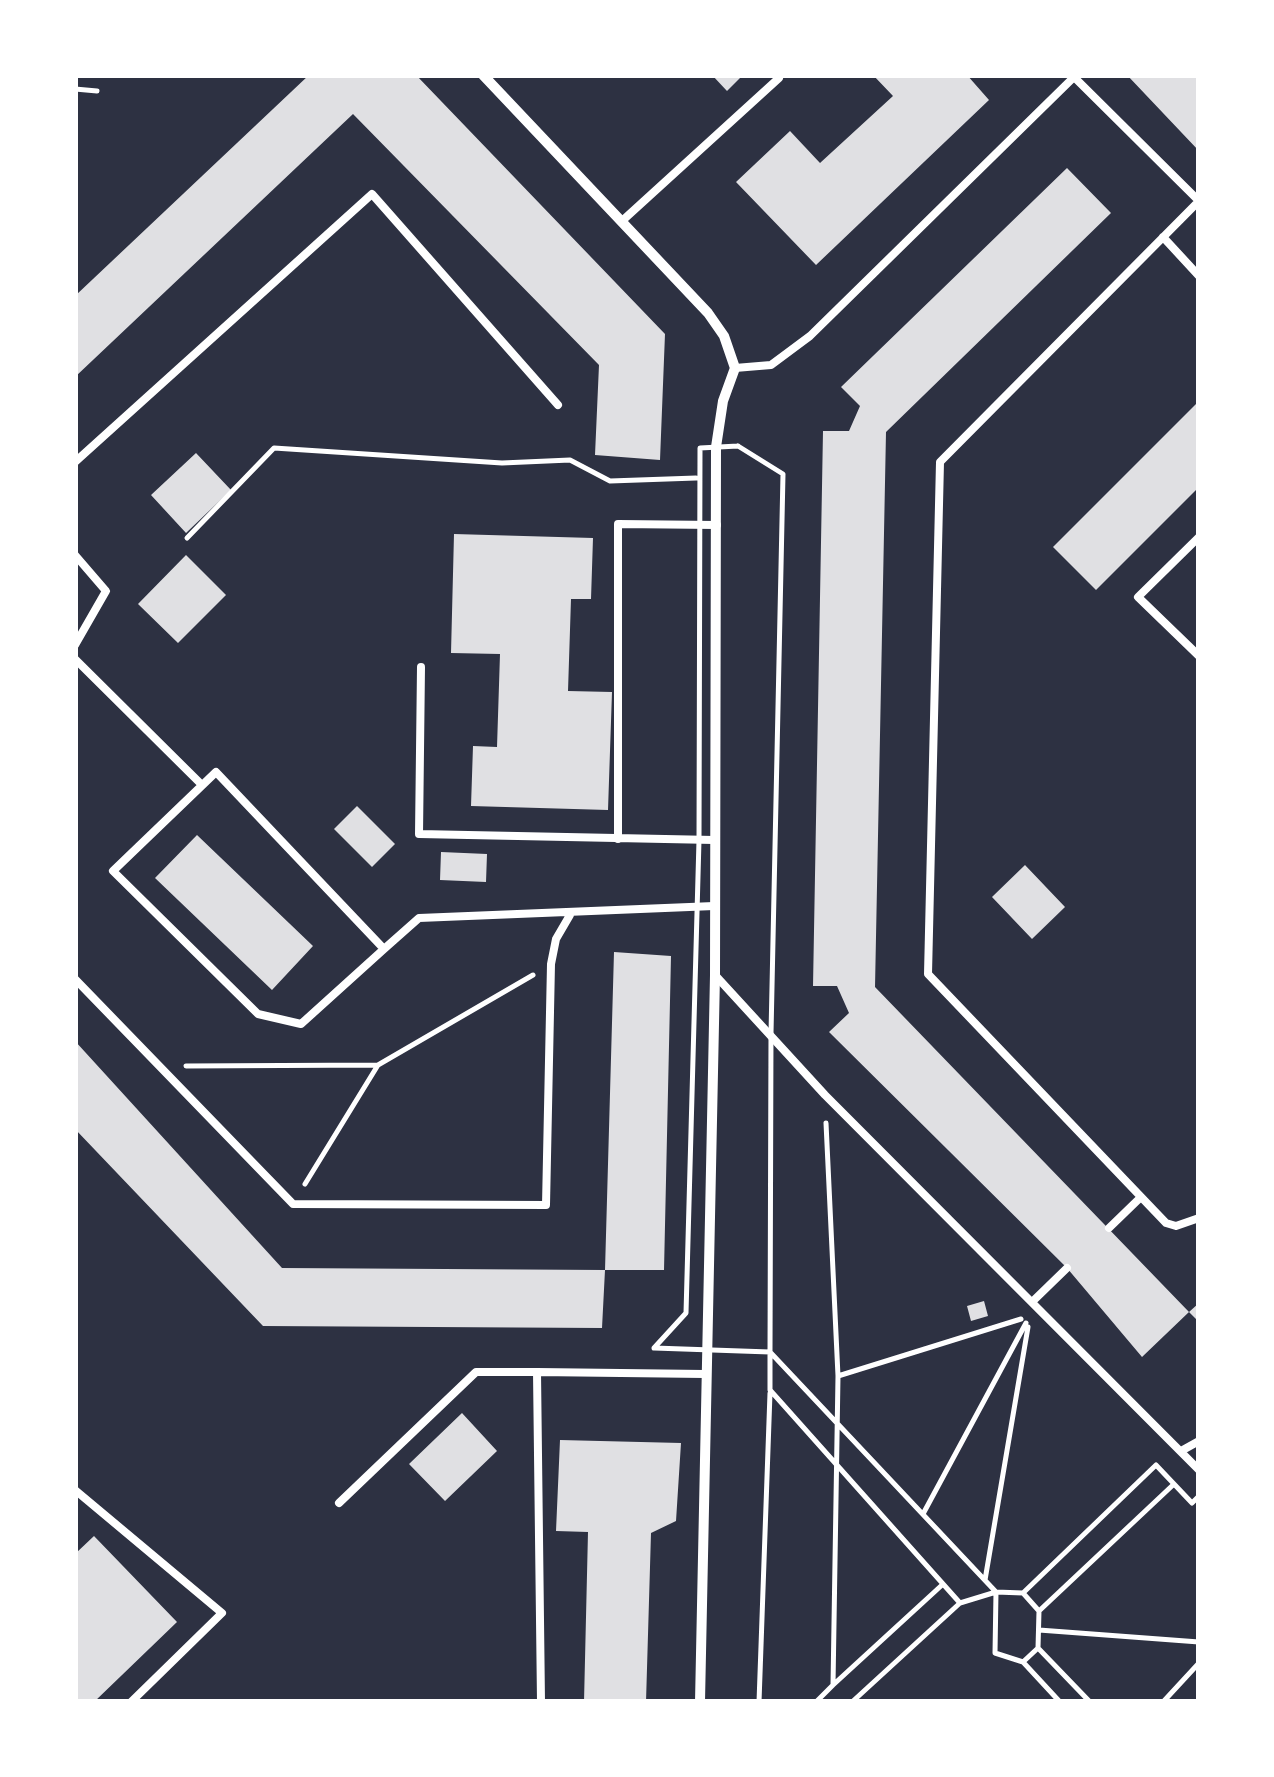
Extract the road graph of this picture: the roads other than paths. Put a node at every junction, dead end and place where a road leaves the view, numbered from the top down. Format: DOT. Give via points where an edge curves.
graph roads {
  1 [pos="483,75"];
  2 [pos="777,75"];
  3 [pos="1073,76"];
  4 [pos="1199,201"];
  5 [pos="622,221"];
  6 [pos="1163,238"];
  7 [pos="1199,276"];
  8 [pos="735,368"];
  9 [pos="558,405"];
  10 [pos="75,462"];
  11 [pos="717,525"];
  12 [pos="1199,537"];
  13 [pos="75,556"];
  14 [pos="75,646"];
  15 [pos="1199,656"];
  16 [pos="75,659"];
  17 [pos="421,667"];
  18 [pos="202,785"];
  19 [pos="618,839"];
  20 [pos="714,840"];
  21 [pos="714,906"];
  22 [pos="570,915"];
  23 [pos="384,949"];
  24 [pos="714,975"];
  25 [pos="75,979"];
  26 [pos="1141,1197"];
  27 [pos="1199,1218"];
  28 [pos="1109,1228"];
  29 [pos="1067,1268"];
  30 [pos="1032,1302"];
  31 [pos="537,1372"];
  32 [pos="705,1374"];
  33 [pos="1199,1441"];
  34 [pos="1181,1451"];
  35 [pos="1199,1470"];
  36 [pos="75,1490"];
  37 [pos="339,1503"];
  38 [pos="132,1702"];
  39 [pos="541,1702"];
  40 [pos="700,1702"];
  1 -- 5 [label="street"];
  2 -- 5 [label="lane"];
  3 -- 4 [label="lane"];
  3 -- 8 [label="lane" via="810,336 771,365"];
  4 -- 6 [label="lane"];
  5 -- 8 [label="street" via="708,312"];
  6 -- 7 [label="lane"];
  6 -- 26 [label="lane" via="940,462 928,974"];
  8 -- 11 [label="street" via="716,447"];
  9 -- 10 [label="lane" via="372,194"];
  11 -- 19 [label="lane" via="618,524"];
  11 -- 20 [label="street"];
  12 -- 15 [label="lane" via="1138,596"];
  13 -- 14 [label="lane" via="106,591"];
  16 -- 18 [label="lane"];
  17 -- 19 [label="lane" via="419,834"];
  18 -- 23 [label="lane" via="216,772"];
  18 -- 23 [label="lane" via="113,871 258,1014 300,1024"];
  19 -- 20 [label="lane"];
  20 -- 21 [label="street"];
  21 -- 22 [label="lane"];
  21 -- 24 [label="street"];
  22 -- 23 [label="lane" via="418,918"];
  22 -- 25 [label="lane" via="551,964 546,1205 293,1204"];
  24 -- 30 [label="lane"];
  24 -- 32 [label="street"];
  26 -- 27 [label="lane" via="1166,1223"];
  26 -- 28 [label="lane"];
  29 -- 30 [label="lane"];
  30 -- 34 [label="lane"];
  31 -- 32 [label="lane"];
  31 -- 37 [label="lane" via="476,1372"];
  31 -- 39 [label="lane"];
  32 -- 40 [label="street"];
  33 -- 34 [label="lane"];
  34 -- 35 [label="lane"];
  36 -- 38 [label="lane" via="222,1613"];
}
